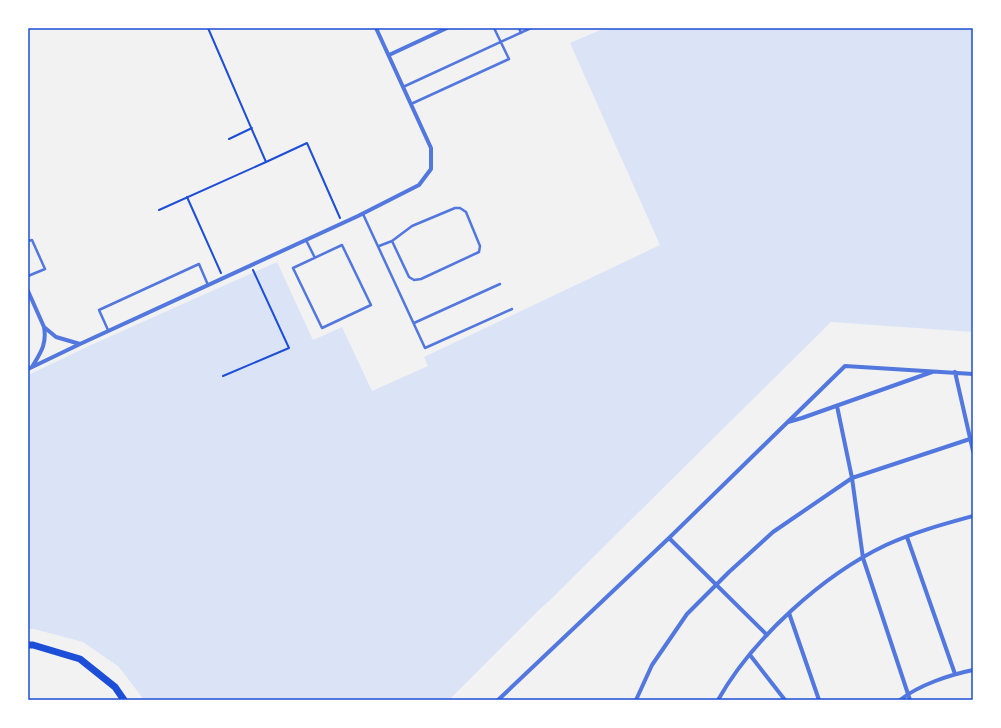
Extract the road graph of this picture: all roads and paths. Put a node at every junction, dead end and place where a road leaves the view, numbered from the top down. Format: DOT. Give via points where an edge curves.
graph roads {
  1 [pos="208,28"];
  2 [pos="376,28"];
  3 [pos="446,28"];
  4 [pos="494,28"];
  5 [pos="519,28"];
  6 [pos="531,28"];
  7 [pos="521,33"];
  8 [pos="501,42"];
  9 [pos="389,55"];
  10 [pos="403,87"];
  11 [pos="411,104"];
  12 [pos="252,128"];
  13 [pos="228,139"];
  14 [pos="266,162"];
  15 [pos="187,197"];
  16 [pos="159,210"];
  17 [pos="363,214"];
  18 [pos="342,223"];
  19 [pos="306,240"];
  20 [pos="392,241"];
  21 [pos="28,242"];
  22 [pos="379,246"];
  23 [pos="315,258"];
  24 [pos="250,266"];
  25 [pos="28,276"];
  26 [pos="223,278"];
  27 [pos="500,284"];
  28 [pos="208,285"];
  29 [pos="28,291"];
  30 [pos="512,309"];
  31 [pos="414,323"];
  32 [pos="44,326"];
  33 [pos="108,331"];
  34 [pos="80,344"];
  35 [pos="30,368"];
  36 [pos="936,371"];
  37 [pos="955,372"];
  38 [pos="973,374"];
  39 [pos="223,376"];
  40 [pos="837,406"];
  41 [pos="787,422"];
  42 [pos="972,438"];
  43 [pos="973,451"];
  44 [pos="852,478"];
  45 [pos="973,516"];
  46 [pos="907,537"];
  47 [pos="669,538"];
  48 [pos="863,558"];
  49 [pos="716,585"];
  50 [pos="789,613"];
  51 [pos="767,635"];
  52 [pos="28,645"];
  53 [pos="750,654"];
  54 [pos="973,670"];
  55 [pos="955,674"];
  56 [pos="908,693"];
  57 [pos="124,700"];
  58 [pos="498,700"];
  59 [pos="636,700"];
  60 [pos="718,700"];
  61 [pos="785,700"];
  62 [pos="819,700"];
  63 [pos="900,700"];
  64 [pos="910,700"];
  1 -- 12 [label="path"];
  2 -- 9 [label="street"];
  3 -- 9 [label="street"];
  4 -- 8 [label="lane"];
  5 -- 7 [label="lane"];
  6 -- 7 [label="lane"];
  7 -- 8 [label="lane"];
  8 -- 10 [label="lane"];
  8 -- 11 [label="lane" via="509,59"];
  9 -- 10 [label="street"];
  10 -- 11 [label="street"];
  11 -- 17 [label="street" via="432,148 431,169 419,185"];
  12 -- 13 [label="path"];
  12 -- 14 [label="path"];
  14 -- 15 [label="path"];
  14 -- 18 [label="path" via="307,143"];
  15 -- 16 [label="path"];
  15 -- 26 [label="path"];
  17 -- 18 [label="street"];
  17 -- 22 [label="lane"];
  18 -- 19 [label="street"];
  19 -- 23 [label="lane"];
  19 -- 24 [label="street"];
  20 -- 20 [label="lane" via="412,226 460,208 466,212 480,246 479,252 414,280 409,277"];
  20 -- 22 [label="lane"];
  21 -- 25 [label="lane" via="32,240 45,269"];
  22 -- 31 [label="lane"];
  23 -- 23 [label="lane" via="293,268 322,328 371,305 342,245"];
  24 -- 26 [label="street"];
  24 -- 39 [label="path" via="289,348"];
  26 -- 28 [label="street"];
  27 -- 31 [label="lane"];
  28 -- 33 [label="street"];
  28 -- 33 [label="lane" via="199,264 99,310"];
  29 -- 32 [label="street"];
  30 -- 31 [label="lane" via="425,348"];
  32 -- 34 [label="street" via="56,337"];
  32 -- 35 [label="street" via="46,338 42,352"];
  33 -- 34 [label="street"];
  34 -- 35 [label="street"];
  36 -- 37 [label="street"];
  36 -- 40 [label="street"];
  36 -- 41 [label="street" via="845,366"];
  37 -- 38 [label="street"];
  37 -- 42 [label="street"];
  40 -- 41 [label="street"];
  40 -- 44 [label="street"];
  41 -- 47 [label="street"];
  42 -- 43 [label="street"];
  42 -- 44 [label="street"];
  44 -- 48 [label="street"];
  44 -- 49 [label="street" via="773,532"];
  45 -- 46 [label="street"];
  46 -- 48 [label="street"];
  46 -- 55 [label="street"];
  47 -- 49 [label="street"];
  47 -- 58 [label="street"];
  48 -- 50 [label="street" via="811,593"];
  48 -- 56 [label="street"];
  49 -- 51 [label="street"];
  49 -- 59 [label="street" via="687,614 652,665"];
  50 -- 51 [label="street"];
  50 -- 62 [label="street"];
  51 -- 53 [label="street"];
  52 -- 57 [label="main road" via="80,658 115,687"];
  53 -- 60 [label="street"];
  53 -- 61 [label="street"];
  54 -- 55 [label="street"];
  55 -- 56 [label="street"];
  56 -- 63 [label="street"];
  56 -- 64 [label="street"];
}
